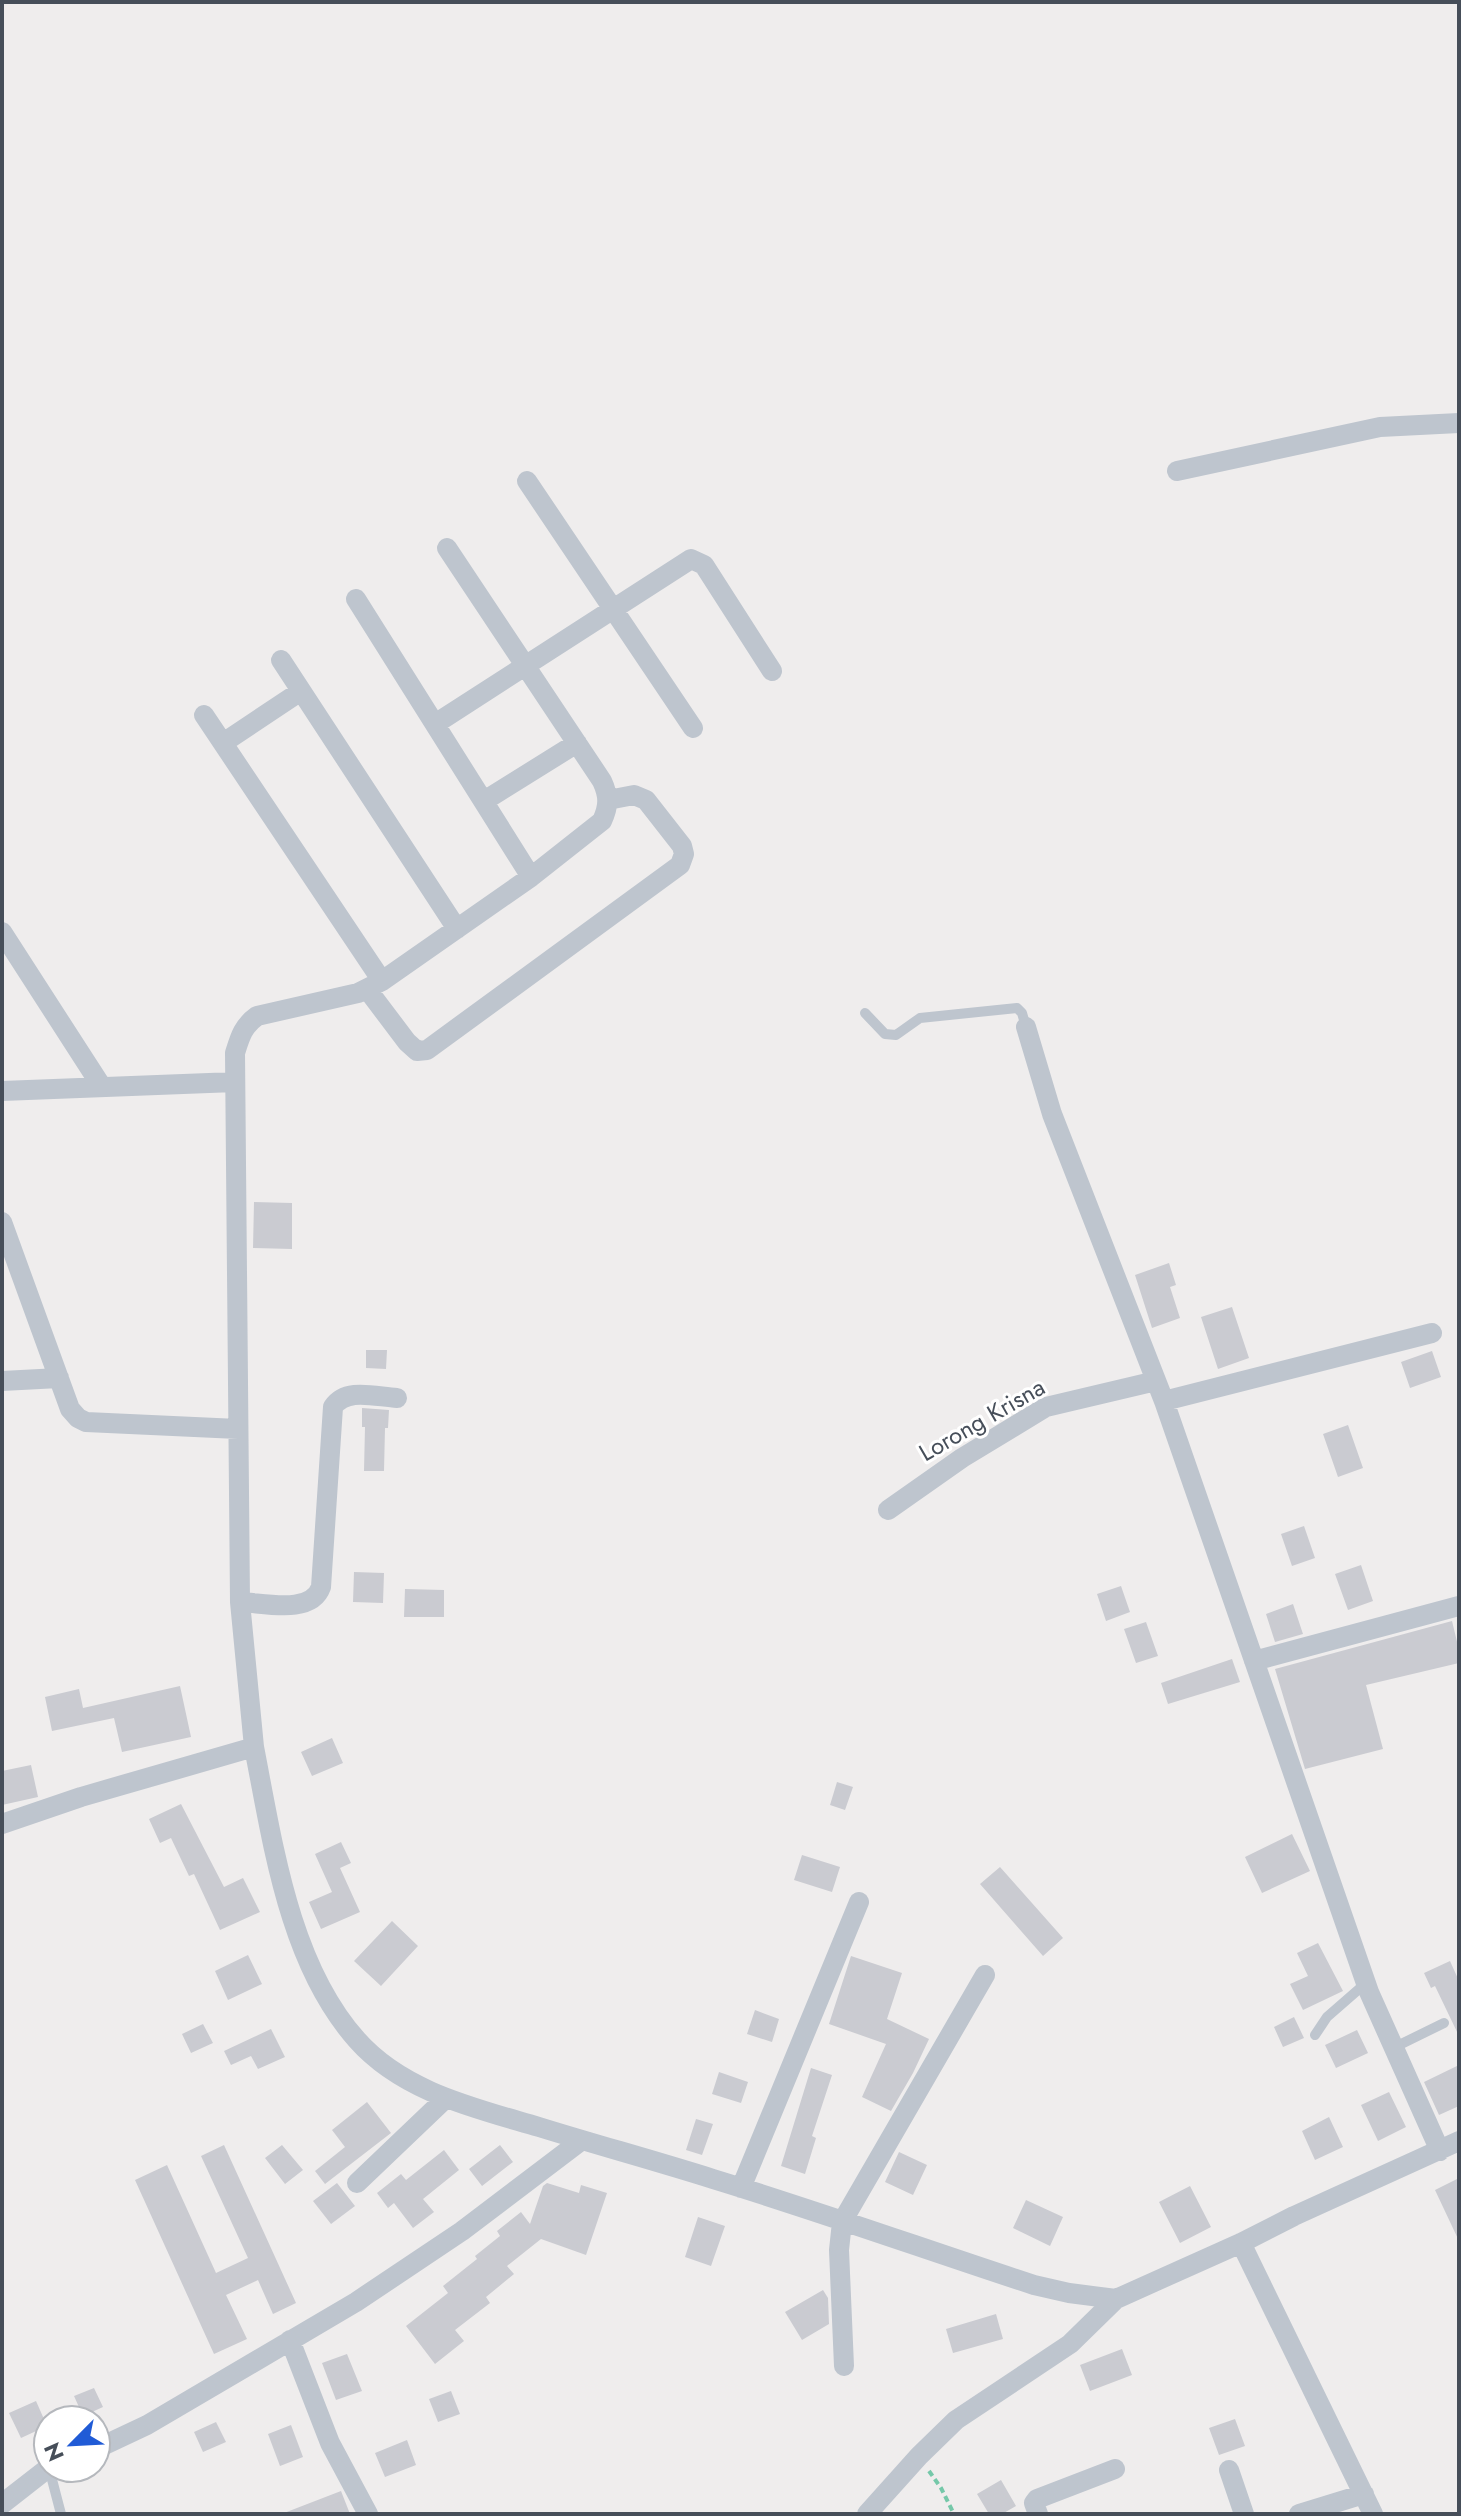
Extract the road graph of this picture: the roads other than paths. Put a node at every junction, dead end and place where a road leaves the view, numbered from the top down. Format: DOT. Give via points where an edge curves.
graph roads {
  1 [pos="1459,423"];
  2 [pos="1177,471"];
  3 [pos="527,481"];
  4 [pos="447,548"];
  5 [pos="356,599"];
  6 [pos="612,609"];
  7 [pos="281,660"];
  8 [pos="525,664"];
  9 [pos="772,671"];
  10 [pos="301,691"];
  11 [pos="204,715"];
  12 [pos="435,724"];
  13 [pos="693,728"];
  14 [pos="223,743"];
  15 [pos="577,743"];
  16 [pos="608,800"];
  17 [pos="484,801"];
  18 [pos="531,877"];
  19 [pos="457,929"];
  20 [pos="2,932"];
  21 [pos="374,985"];
  22 [pos="865,1013"];
  23 [pos="1026,1027"];
  24 [pos="235,1082"];
  25 [pos="102,1087"];
  26 [pos="2,1091"];
  27 [pos="2,1222"];
  28 [pos="1432,1333"];
  29 [pos="59,1378"];
  30 [pos="2,1381"];
  31 [pos="1156,1381"];
  32 [pos="397,1398"];
  33 [pos="1164,1401"];
  34 [pos="238,1429"];
  35 [pos="888,1510"];
  36 [pos="240,1602"];
  37 [pos="1459,1606"];
  38 [pos="1254,1661"];
  39 [pos="254,1747"];
  40 [pos="2,1824"];
  41 [pos="859,1902"];
  42 [pos="985,1975"];
  43 [pos="1366,1983"];
  44 [pos="1444,2023"];
  45 [pos="1315,2035"];
  46 [pos="1393,2048"];
  47 [pos="445,2099"];
  48 [pos="582,2140"];
  49 [pos="1459,2141"];
  50 [pos="1440,2151"];
  51 [pos="357,2183"];
  52 [pos="741,2188"];
  53 [pos="842,2222"];
  54 [pos="1241,2243"];
  55 [pos="1116,2299"];
  56 [pos="290,2340"];
  57 [pos="844,2366"];
  58 [pos="112,2441"];
  59 [pos="1115,2469"];
  60 [pos="1229,2470"];
  61 [pos="32,2481"];
  62 [pos="53,2484"];
  63 [pos="1364,2494"];
  64 [pos="2,2504"];
  65 [pos="61,2514"];
  66 [pos="368,2514"];
  67 [pos="867,2514"];
  68 [pos="1038,2514"];
  69 [pos="1244,2514"];
  70 [pos="1299,2514"];
  71 [pos="1373,2514"];
  1 -- 2 [label="street" via="1380,427"];
  3 -- 6 [label="street"];
  4 -- 8 [label="street"];
  5 -- 12 [label="street"];
  6 -- 8 [label="street"];
  6 -- 9 [label="street" via="691,559 704,565"];
  6 -- 13 [label="street"];
  7 -- 10 [label="street"];
  8 -- 12 [label="street"];
  8 -- 15 [label="street"];
  10 -- 14 [label="street"];
  10 -- 19 [label="street"];
  11 -- 14 [label="street"];
  12 -- 17 [label="street"];
  14 -- 21 [label="street"];
  15 -- 16 [label="street"];
  15 -- 17 [label="street"];
  16 -- 18 [label="street" via="602,821"];
  16 -- 21 [label="street" via="634,795 646,800 682,846 680,865 427,1050 417,1051 407,1042"];
  17 -- 18 [label="street"];
  18 -- 19 [label="street"];
  19 -- 21 [label="street"];
  20 -- 25 [label="street"];
  21 -- 24 [label="street" via="247,1022 235,1053"];
  22 -- 23 [label="lane" via="889,1035 920,1018 1017,1008"];
  23 -- 31 [label="street" via="1052,1114"];
  24 -- 25 [label="street"];
  24 -- 34 [label="street"];
  25 -- 26 [label="street"];
  27 -- 29 [label="street"];
  28 -- 33 [label="street"];
  29 -- 30 [label="street"];
  29 -- 34 [label="street" via="70,1409 86,1422"];
  31 -- 33 [label="street"];
  31 -- 35 [label="street, Lorong Krisna" via="1046,1407"];
  32 -- 36 [label="street" via="350,1394 333,1407 318,1596 305,1604"];
  33 -- 38 [label="street"];
  34 -- 36 [label="street"];
  36 -- 39 [label="street"];
  37 -- 38 [label="street"];
  38 -- 43 [label="street"];
  39 -- 40 [label="street"];
  39 -- 47 [label="street" via="294,1926 318,1985 359,2043 405,2078"];
  41 -- 52 [label="street"];
  42 -- 53 [label="street"];
  43 -- 45 [label="lane" via="1327,2017"];
  43 -- 46 [label="street"];
  44 -- 46 [label="lane"];
  46 -- 50 [label="street"];
  47 -- 48 [label="street"];
  47 -- 51 [label="street"];
  48 -- 52 [label="street"];
  48 -- 56 [label="street" via="451,2238"];
  49 -- 50 [label="street"];
  50 -- 54 [label="street"];
  52 -- 53 [label="street"];
  53 -- 55 [label="street" via="1034,2285"];
  53 -- 57 [label="street"];
  54 -- 55 [label="street"];
  54 -- 63 [label="street"];
  55 -- 67 [label="street" via="1070,2344 956,2420"];
  56 -- 58 [label="street"];
  56 -- 66 [label="street" via="330,2443"];
  59 -- 68 [label="street" via="1037,2499"];
  60 -- 69 [label="street"];
  61 -- 64 [label="street"];
  62 -- 65 [label="lane"];
  63 -- 70 [label="street"];
  63 -- 71 [label="street"];
}
